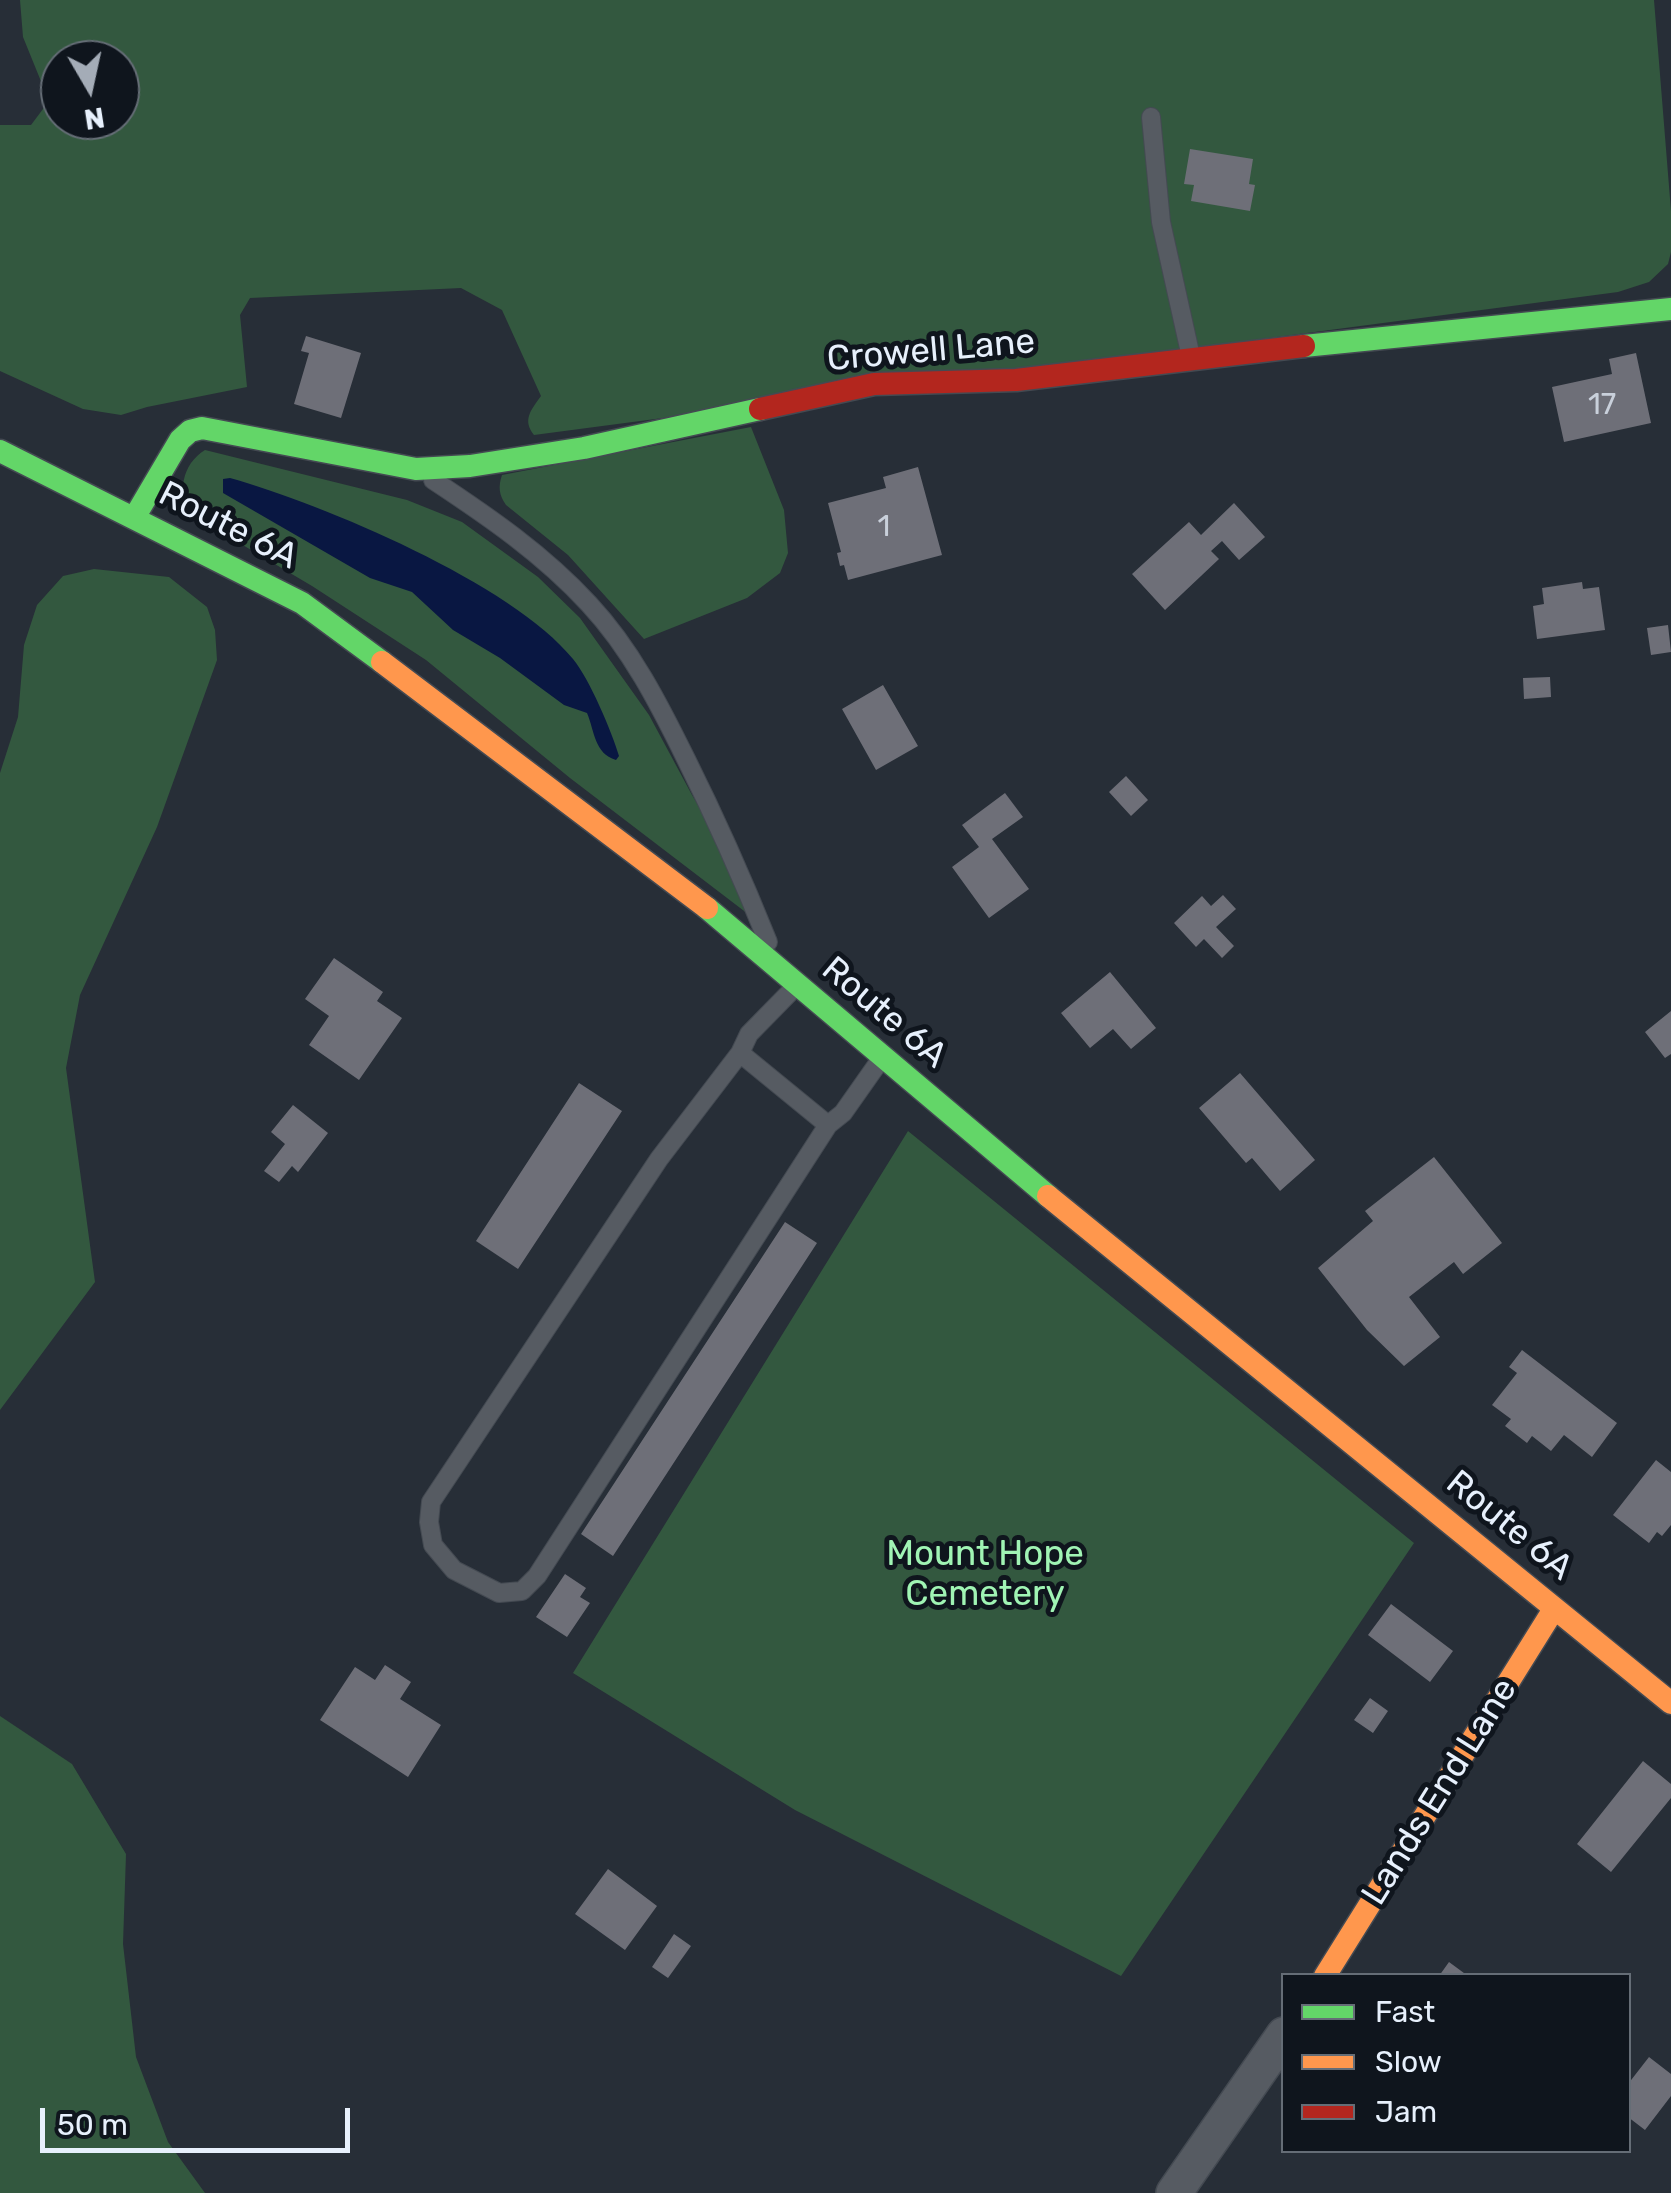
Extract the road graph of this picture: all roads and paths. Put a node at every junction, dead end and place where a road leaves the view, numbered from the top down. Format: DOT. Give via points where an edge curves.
graph roads {
  1 [pos="1152,117"];
  2 [pos="1671,309"];
  3 [pos="1191,358"];
  4 [pos="0,451"];
  5 [pos="416,469"];
  6 [pos="134,518"];
  7 [pos="788,977"];
  8 [pos="740,1053"];
  9 [pos="882,1058"];
  10 [pos="828,1125"];
  11 [pos="1554,1608"];
  12 [pos="1671,1704"];
  13 [pos="1327,1973"];
  14 [pos="1281,2039"];
  15 [pos="1174,2193"];
  1 -- 3 [label="lane" via="1161,222"];
  2 -- 3 [label="main road, Crowell Lane"];
  3 -- 5 [label="main road, Crowell Lane" via="1016,380 874,384 584,448"];
  4 -- 6 [label="main road, Route 6A"];
  5 -- 6 [label="main road, Crowell Lane" via="202,428 180,440"];
  5 -- 7 [label="lane" via="542,557 630,654"];
  6 -- 7 [label="main road, Route 6A" via="302,603 722,919"];
  7 -- 8 [label="lane"];
  7 -- 9 [label="main road, Route 6A"];
  8 -- 10 [label="lane"];
  8 -- 10 [label="lane" via="660,1159 431,1502 432,1545 454,1570 499,1593 522,1591 537,1576"];
  9 -- 10 [label="lane"];
  9 -- 11 [label="main road, Route 6A"];
  11 -- 12 [label="main road, Route 6A"];
  11 -- 13 [label="main road, Lands End Lane"];
  14 -- 15 [label="street"];
}
